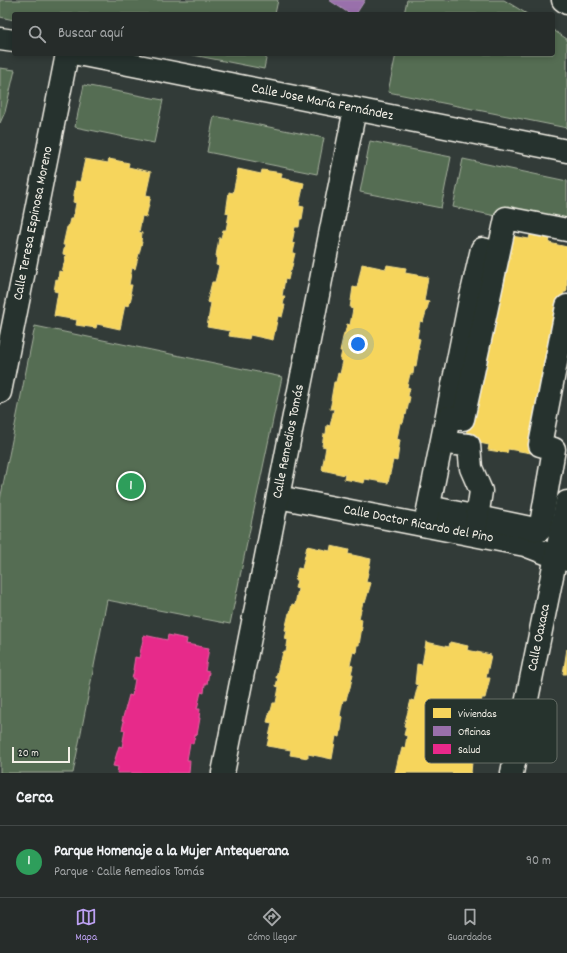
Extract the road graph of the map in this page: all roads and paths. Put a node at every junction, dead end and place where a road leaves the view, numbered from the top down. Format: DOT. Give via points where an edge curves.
graph roads {
  1 [pos="563,0"];
  2 [pos="567,2"];
  3 [pos="0,38"];
  4 [pos="12,41"];
  5 [pos="67,56"];
  6 [pos="88,56"];
  7 [pos="355,109"];
  8 [pos="567,151"];
  9 [pos="567,230"];
  10 [pos="567,306"];
  11 [pos="467,358"];
  12 [pos="0,392"];
  13 [pos="278,497"];
  14 [pos="567,502"];
  15 [pos="477,521"];
  16 [pos="562,558"];
  17 [pos="529,699"];
  18 [pos="514,763"];
  19 [pos="223,773"];
  20 [pos="512,773"];
  1 -- 2 [label="street"];
  3 -- 4 [label="street"];
  5 -- 12 [label="street, Calle Teresa Espinosa Moreno"];
  6 -- 7 [label="street, Calle Jose María Fernández"];
  7 -- 8 [label="street, Calle Jose María Fernández"];
  7 -- 13 [label="street, Calle Remedios Tomás"];
  9 -- 11 [label="street" via="506,218 498,253 478,306"];
  10 -- 15 [label="street" via="540,445 554,449 540,530"];
  11 -- 15 [label="street" via="463,419 449,417 444,443 469,445 471,468 482,491"];
  11 -- 15 [label="street" via="428,511"];
  13 -- 16 [label="street, Calle Doctor Ricardo del Pino" via="525,544"];
  13 -- 19 [label="street, Calle Remedios Tomás"];
  14 -- 16 [label="street, Calle Oaxaca"];
  16 -- 17 [label="street, Calle Oaxaca"];
  18 -- 20 [label="street, Calle Oaxaca"];
}
